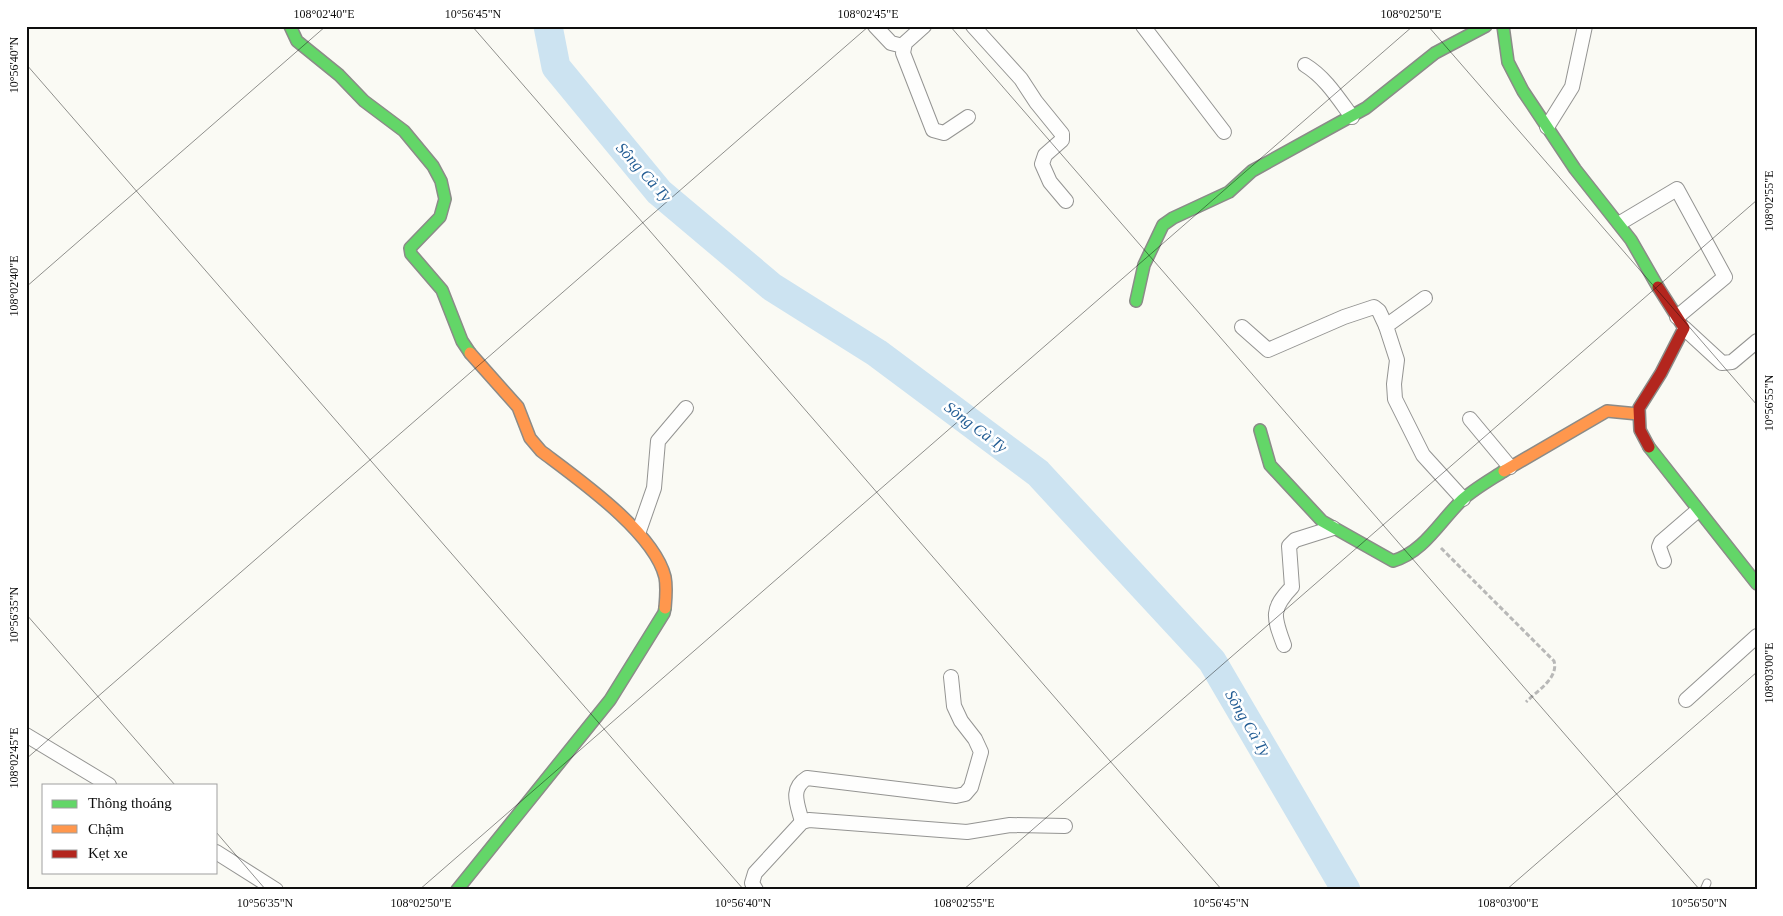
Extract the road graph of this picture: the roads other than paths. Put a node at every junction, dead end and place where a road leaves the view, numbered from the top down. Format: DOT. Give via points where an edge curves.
graph roads {
  1 [pos="290,26"];
  2 [pos="875,26"];
  3 [pos="924,26"];
  4 [pos="973,26"];
  5 [pos="1143,26"];
  6 [pos="1486,26"];
  7 [pos="1504,26"];
  8 [pos="1585,26"];
  9 [pos="903,46"];
  10 [pos="1305,65"];
  11 [pos="968,117"];
  12 [pos="1352,117"];
  13 [pos="1547,127"];
  14 [pos="1224,132"];
  15 [pos="1066,201"];
  16 [pos="1620,223"];
  17 [pos="1425,298"];
  18 [pos="1136,301"];
  19 [pos="1680,322"];
  20 [pos="1386,326"];
  21 [pos="1242,327"];
  22 [pos="1757,341"];
  23 [pos="686,408"];
  24 [pos="1638,414"];
  25 [pos="1470,419"];
  26 [pos="1260,430"];
  27 [pos="1510,467"];
  28 [pos="1463,499"];
  29 [pos="1697,512"];
  30 [pos="1333,528"];
  31 [pos="639,531"];
  32 [pos="1664,561"];
  33 [pos="1757,584"];
  34 [pos="1757,636"];
  35 [pos="1284,645"];
  36 [pos="951,677"];
  37 [pos="1686,700"];
  38 [pos="26,734"];
  39 [pos="107,784"];
  40 [pos="802,822"];
  41 [pos="1065,826"];
  42 [pos="218,853"];
  43 [pos="268,888"];
  44 [pos="457,890"];
  45 [pos="756,890"];
  1 -- 31 [label="street" via="297,41 339,75 364,101 404,131 433,166 444,189 444,206 436,223 410,250 411,254 442,290 460,336 472,355 518,407 530,438 541,451"];
  2 -- 9 [label="street" via="891,43"];
  3 -- 9 [label="street"];
  4 -- 15 [label="street" via="1021,79 1062,134 1062,140 1045,154 1042,164 1050,182"];
  5 -- 14 [label="street"];
  6 -- 12 [label="street" via="1435,53"];
  7 -- 13 [label="street" via="1510,68"];
  8 -- 13 [label="street" via="1572,87"];
  9 -- 11 [label="street" via="933,130 944,133"];
  10 -- 12 [label="street" via="1322,78"];
  12 -- 18 [label="street" via="1252,171 1229,192 1163,225 1144,265"];
  13 -- 16 [label="street" via="1575,169"];
  16 -- 19 [label="street"];
  16 -- 19 [label="street" via="1677,190 1725,277"];
  17 -- 20 [label="street"];
  19 -- 22 [label="street" via="1722,363 1732,362"];
  19 -- 24 [label="street" via="1661,373"];
  20 -- 21 [label="street" via="1380,311 1374,307 1268,350"];
  20 -- 28 [label="street" via="1397,360 1395,399 1423,455"];
  23 -- 31 [label="street" via="658,441 654,488"];
  24 -- 27 [label="street" via="1607,411"];
  24 -- 29 [label="street" via="1640,430 1650,450"];
  25 -- 27 [label="street"];
  26 -- 30 [label="street" via="1270,465 1322,521"];
  27 -- 28 [label="street"];
  28 -- 30 [label="street" via="1430,536 1403,558 1393,561"];
  29 -- 32 [label="street" via="1661,542 1659,547"];
  29 -- 33 [label="street"];
  30 -- 35 [label="street" via="1295,540 1288,546 1293,582 1277,604 1276,611"];
  31 -- 44 [label="street" via="656,556 666,586 668,600 664,613 610,700"];
  34 -- 37 [label="street"];
  36 -- 40 [label="street" via="954,706 981,752 971,787 965,794 956,796 807,778 798,783 795,793"];
  38 -- 39 [label="street"];
  40 -- 41 [label="street" via="967,832 1010,825"];
  40 -- 45 [label="street" via="755,874 752,883"];
  42 -- 43 [label="street"];
}
